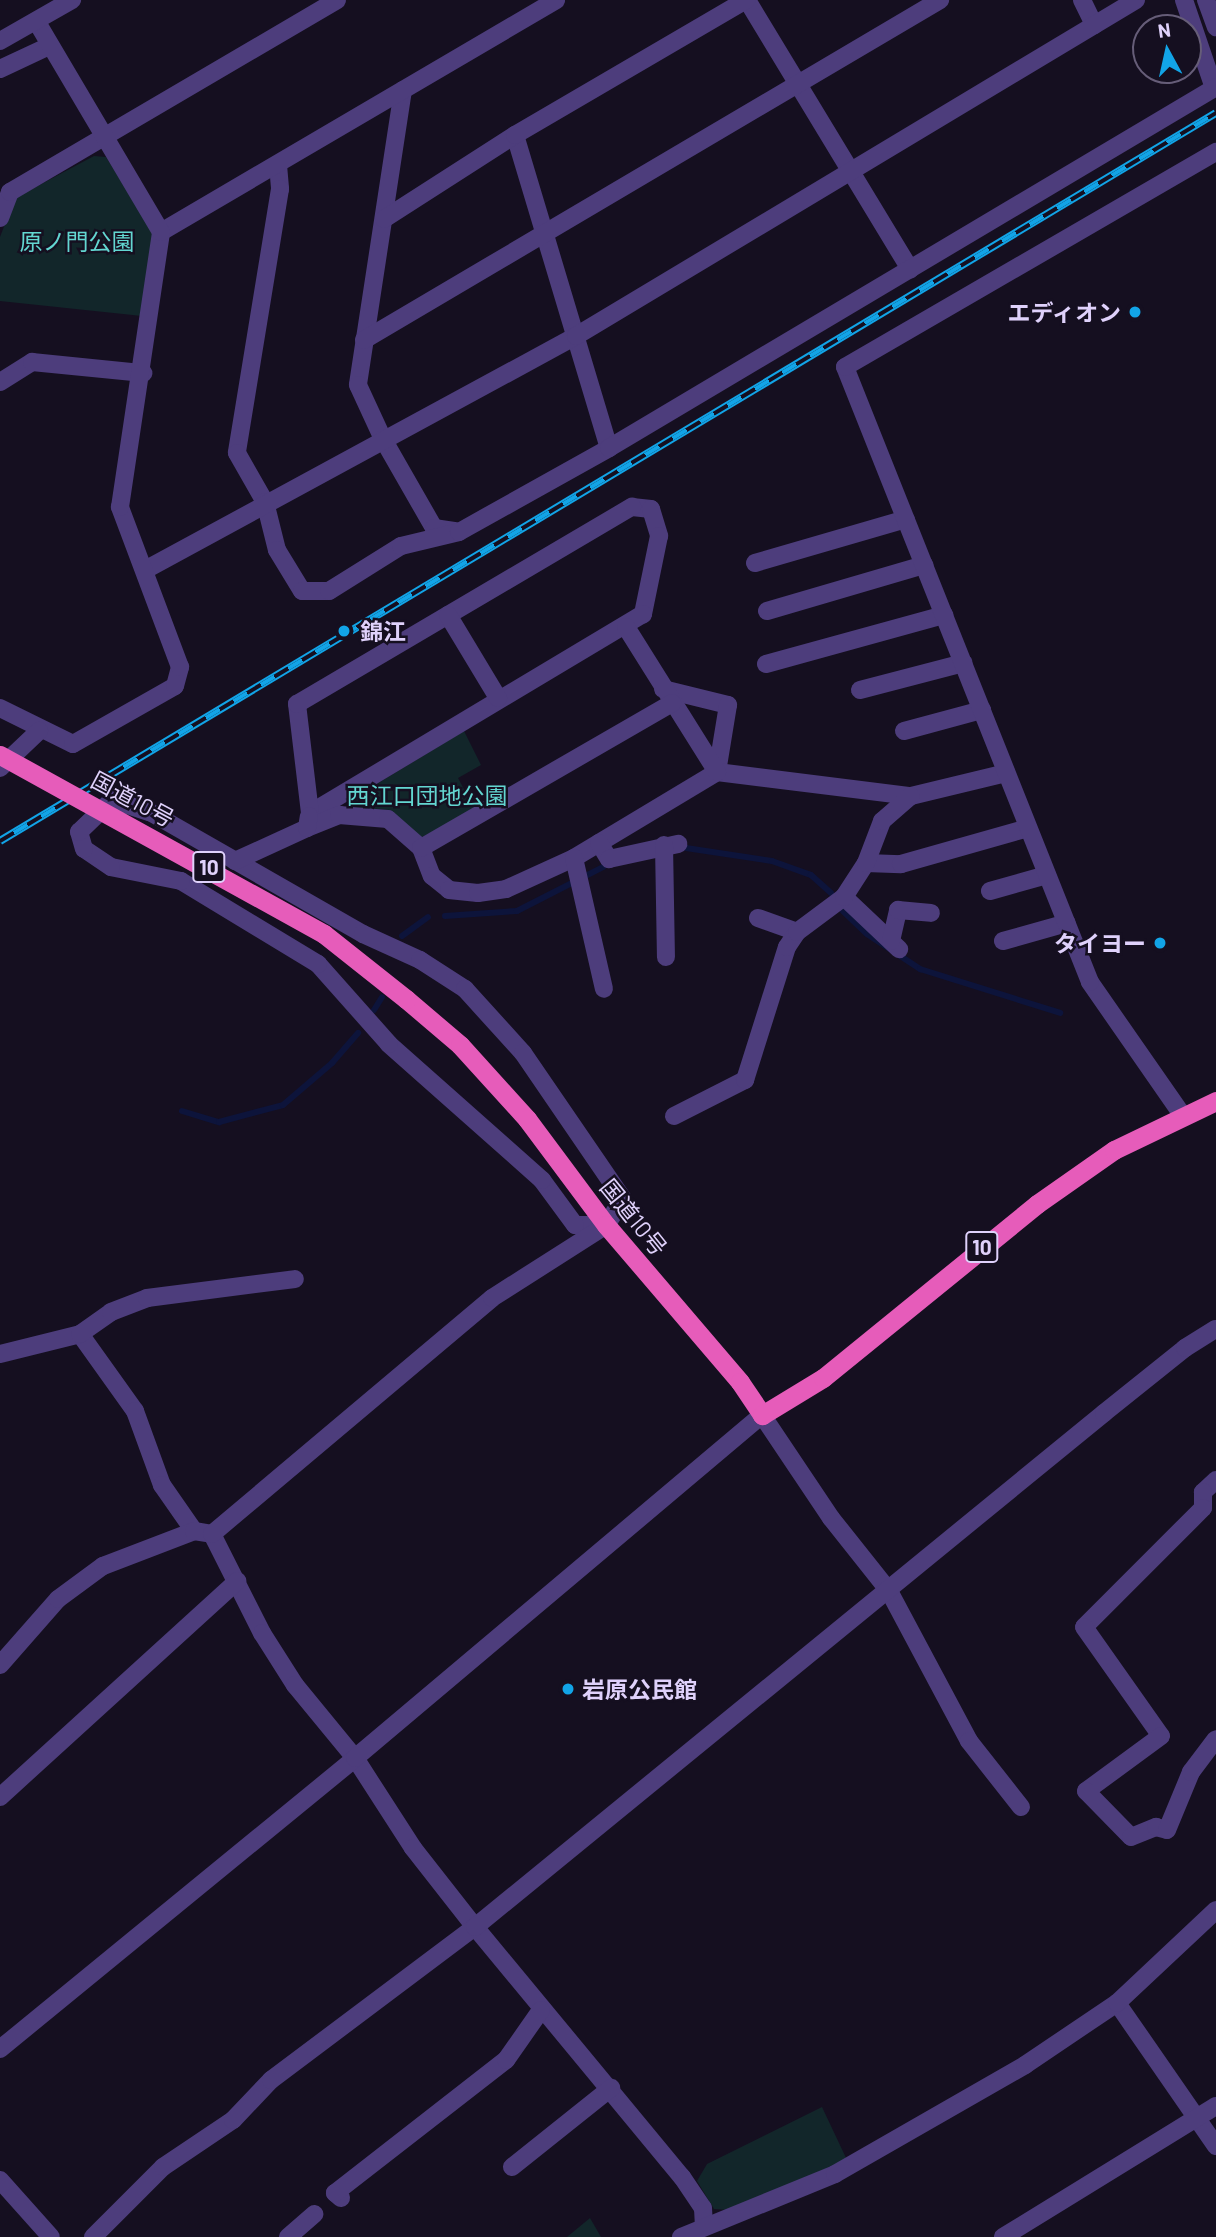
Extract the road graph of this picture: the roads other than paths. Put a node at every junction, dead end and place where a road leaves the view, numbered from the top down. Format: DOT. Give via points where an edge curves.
graph roads {
  1 [pos="72,0"];
  2 [pos="337,0"];
  3 [pos="556,0"];
  4 [pos="747,0"];
  5 [pos="940,0"];
  6 [pos="1082,0"];
  7 [pos="1136,0"];
  8 [pos="1184,0"];
  9 [pos="1206,0"];
  10 [pos="536,5"];
  11 [pos="36,20"];
  12 [pos="1094,25"];
  13 [pos="1216,27"];
  14 [pos="0,41"];
  15 [pos="49,46"];
  16 [pos="0,69"];
  17 [pos="798,84"];
  18 [pos="1215,87"];
  19 [pos="403,90"];
  20 [pos="515,135"];
  21 [pos="106,136"];
  22 [pos="1216,152"];
  23 [pos="278,165"];
  24 [pos="850,171"];
  25 [pos="0,218"];
  26 [pos="384,219"];
  27 [pos="162,232"];
  28 [pos="544,233"];
  29 [pos="910,269"];
  30 [pos="576,336"];
  31 [pos="364,340"];
  32 [pos="143,373"];
  33 [pos="0,382"];
  34 [pos="383,439"];
  35 [pos="609,447"];
  36 [pos="265,502"];
  37 [pos="906,519"];
  38 [pos="459,532"];
  39 [pos="755,563"];
  40 [pos="924,565"];
  41 [pos="145,570"];
  42 [pos="767,611"];
  43 [pos="448,615"];
  44 [pos="944,615"];
  45 [pos="625,628"];
  46 [pos="964,663"];
  47 [pos="766,664"];
  48 [pos="860,690"];
  49 [pos="668,696"];
  50 [pos="498,698"];
  51 [pos="0,708"];
  52 [pos="982,710"];
  53 [pos="39,731"];
  54 [pos="904,731"];
  55 [pos="0,755"];
  56 [pos="0,768"];
  57 [pos="717,772"];
  58 [pos="1006,774"];
  59 [pos="911,796"];
  60 [pos="309,821"];
  61 [pos="1028,828"];
  62 [pos="599,843"];
  63 [pos="421,848"];
  64 [pos="573,858"];
  65 [pos="235,861"];
  66 [pos="866,863"];
  67 [pos="1047,875"];
  68 [pos="990,891"];
  69 [pos="844,897"];
  70 [pos="931,913"];
  71 [pos="758,918"];
  72 [pos="1067,923"];
  73 [pos="797,932"];
  74 [pos="1003,941"];
  75 [pos="666,957"];
  76 [pos="604,989"];
  77 [pos="1216,1101"];
  78 [pos="674,1116"];
  79 [pos="1183,1116"];
  80 [pos="606,1225"];
  81 [pos="295,1279"];
  82 [pos="1216,1329"];
  83 [pos="80,1334"];
  84 [pos="0,1354"];
  85 [pos="762,1415"];
  86 [pos="1216,1480"];
  87 [pos="203,1533"];
  88 [pos="237,1581"];
  89 [pos="890,1591"];
  90 [pos="0,1665"];
  91 [pos="1216,1739"];
  92 [pos="355,1758"];
  93 [pos="0,1797"];
  94 [pos="1021,1807"];
  95 [pos="1216,1910"];
  96 [pos="475,1927"];
  97 [pos="1117,2003"];
  98 [pos="541,2010"];
  99 [pos="0,2049"];
  100 [pos="611,2088"];
  101 [pos="1216,2106"];
  102 [pos="1199,2119"];
  103 [pos="1216,2146"];
  104 [pos="512,2167"];
  105 [pos="0,2180"];
  106 [pos="341,2199"];
  107 [pos="314,2214"];
  108 [pos="704,2225"];
  109 [pos="51,2237"];
  110 [pos="93,2237"];
  111 [pos="288,2237"];
  112 [pos="681,2237"];
  113 [pos="1003,2237"];
  1 -- 11 [label="street"];
  2 -- 21 [label="street"];
  3 -- 10 [label="street"];
  4 -- 17 [label="street"];
  4 -- 20 [label="street"];
  5 -- 17 [label="street"];
  6 -- 12 [label="street"];
  7 -- 12 [label="street"];
  8 -- 18 [label="street"];
  9 -- 13 [label="street"];
  10 -- 19 [label="street"];
  11 -- 14 [label="street"];
  11 -- 15 [label="street"];
  12 -- 24 [label="street"];
  15 -- 16 [label="street"];
  15 -- 21 [label="street"];
  17 -- 24 [label="street"];
  17 -- 28 [label="street"];
  18 -- 29 [label="street"];
  19 -- 23 [label="street"];
  19 -- 26 [label="street"];
  20 -- 26 [label="street"];
  20 -- 28 [label="street"];
  21 -- 25 [label="street" via="10,192"];
  21 -- 27 [label="street"];
  22 -- 37 [label="street" via="845,367"];
  23 -- 27 [label="street"];
  23 -- 36 [label="street" via="280,190 237,453"];
  24 -- 29 [label="street"];
  24 -- 30 [label="street"];
  26 -- 31 [label="street"];
  27 -- 32 [label="street"];
  28 -- 30 [label="street"];
  28 -- 31 [label="street"];
  29 -- 35 [label="street"];
  30 -- 34 [label="street"];
  30 -- 35 [label="street"];
  31 -- 34 [label="street" via="358,385"];
  32 -- 33 [label="street" via="32,362"];
  32 -- 41 [label="street" via="120,507"];
  34 -- 36 [label="street"];
  34 -- 38 [label="street" via="434,528"];
  35 -- 38 [label="street"];
  36 -- 38 [label="street" via="278,550 302,591 329,591 401,546"];
  36 -- 41 [label="street"];
  37 -- 39 [label="street"];
  37 -- 40 [label="street"];
  40 -- 42 [label="street"];
  40 -- 44 [label="street"];
  41 -- 53 [label="street" via="180,667 175,686 73,744"];
  43 -- 45 [label="street" via="632,507 651,509 659,536 643,614"];
  43 -- 50 [label="street"];
  43 -- 60 [label="street" via="298,704"];
  44 -- 46 [label="street"];
  44 -- 47 [label="street"];
  45 -- 49 [label="street"];
  45 -- 50 [label="street"];
  46 -- 48 [label="street"];
  46 -- 52 [label="street"];
  49 -- 57 [label="street"];
  49 -- 57 [label="street" via="728,705"];
  49 -- 63 [label="street"];
  50 -- 60 [label="street"];
  51 -- 53 [label="street"];
  52 -- 54 [label="street"];
  52 -- 58 [label="street"];
  53 -- 56 [label="street"];
  55 -- 80 [label="highway, 国道10号 / 10, bridge" via="324,934 460,1045 527,1119"];
  57 -- 59 [label="street"];
  57 -- 62 [label="street"];
  58 -- 59 [label="street"];
  58 -- 61 [label="street"];
  59 -- 66 [label="street" via="882,821"];
  60 -- 63 [label="street" via="339,815 388,820"];
  60 -- 65 [label="street"];
  61 -- 66 [label="street" via="901,864"];
  61 -- 67 [label="street"];
  62 -- 64 [label="street"];
  62 -- 75 [label="street" via="609,859 671,844"];
  63 -- 64 [label="street" via="432,876 449,890 478,893 506,889"];
  64 -- 76 [label="street"];
  65 -- 80 [label="street" via="465,989 523,1053 623,1199"];
  65 -- 80 [label="street" via="150,812 112,800 79,832 83,849 111,867 181,881 318,964 389,1044 542,1180 575,1225"];
  66 -- 69 [label="street"];
  67 -- 68 [label="street"];
  67 -- 72 [label="street"];
  69 -- 70 [label="street" via="895,945 898,909"];
  69 -- 73 [label="street"];
  71 -- 73 [label="street"];
  72 -- 74 [label="street"];
  72 -- 79 [label="street" via="1090,982"];
  73 -- 78 [label="street" via="769,999 745,1080"];
  77 -- 79 [label="highway, 10"];
  79 -- 85 [label="highway, 10" via="1114,1150 1037,1204 823,1378"];
  80 -- 85 [label="highway, 国道10号 / 10" via="740,1382"];
  80 -- 87 [label="street" via="492,1298"];
  81 -- 83 [label="street" via="147,1298 111,1312"];
  82 -- 89 [label="street" via="1104,1413"];
  83 -- 84 [label="street"];
  83 -- 87 [label="street" via="135,1411 162,1485"];
  85 -- 89 [label="street" via="831,1518"];
  85 -- 92 [label="street"];
  86 -- 91 [label="street" via="1203,1492 1203,1508 1084,1627 1160,1735 1086,1791 1131,1838 1156,1827 1167,1830 1191,1772"];
  87 -- 88 [label="street"];
  87 -- 90 [label="street" via="103,1566 58,1599"];
  88 -- 92 [label="street" via="295,1685"];
  88 -- 93 [label="street"];
  89 -- 94 [label="street" via="969,1741"];
  89 -- 96 [label="street" via="737,1709"];
  92 -- 96 [label="street" via="413,1848"];
  92 -- 99 [label="street"];
  95 -- 97 [label="street"];
  96 -- 98 [label="street"];
  96 -- 110 [label="street" via="271,2080 233,2120 163,2167"];
  97 -- 102 [label="street"];
  97 -- 108 [label="street" via="1025,2065 835,2174"];
  98 -- 100 [label="street"];
  98 -- 106 [label="street" via="506,2060 335,2193"];
  100 -- 104 [label="street"];
  100 -- 108 [label="street" via="703,2208"];
  101 -- 102 [label="street"];
  102 -- 103 [label="street"];
  102 -- 113 [label="street"];
  105 -- 109 [label="street"];
  107 -- 111 [label="street"];
  108 -- 112 [label="street"];
}
